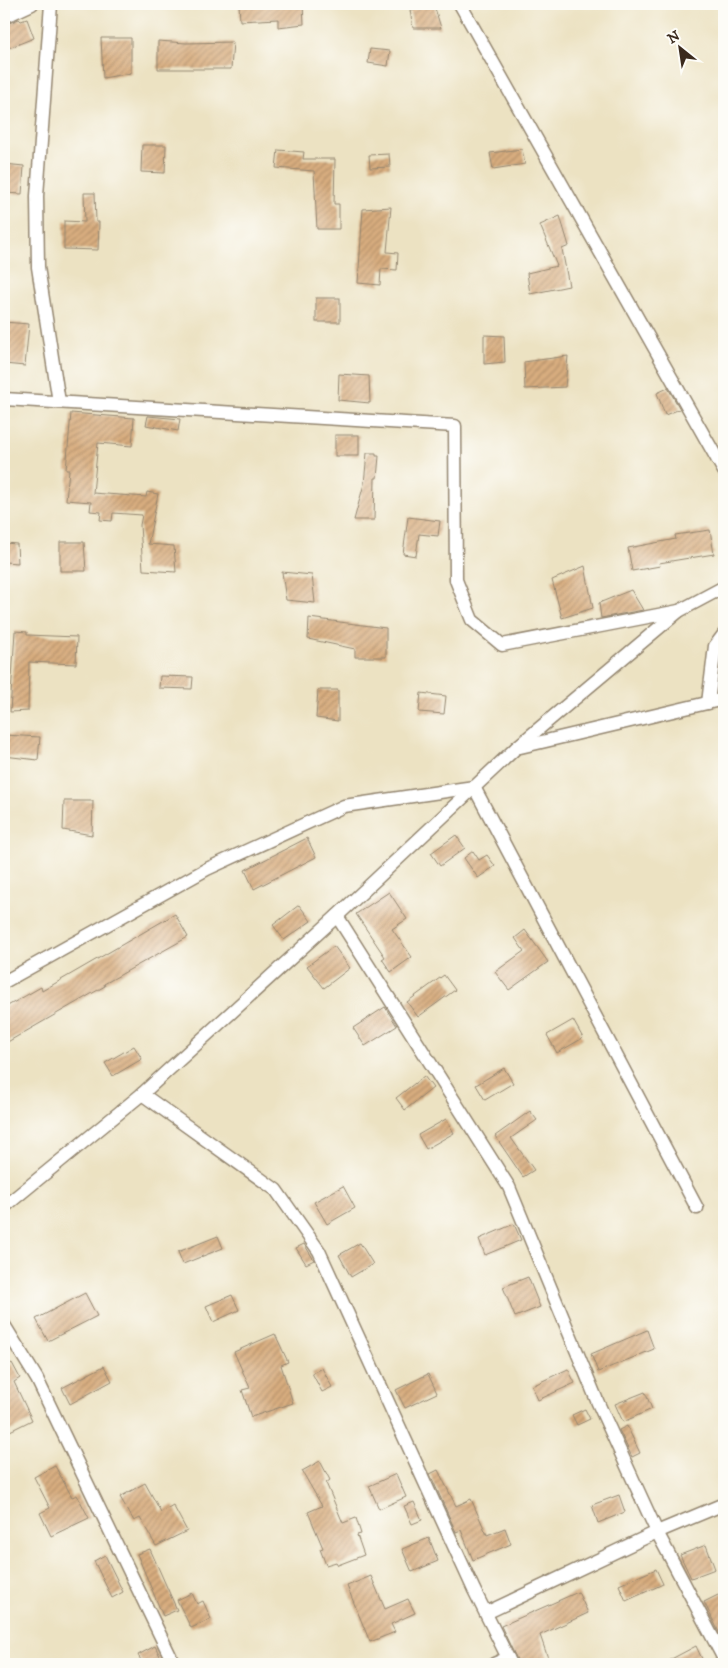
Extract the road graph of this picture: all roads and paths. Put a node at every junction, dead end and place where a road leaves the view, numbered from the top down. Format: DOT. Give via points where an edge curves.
graph roads {
  1 [pos="32,4"];
  2 [pos="51,4"];
  3 [pos="460,4"];
  4 [pos="4,17"];
  5 [pos="4,399"];
  6 [pos="59,402"];
  7 [pos="724,471"];
  8 [pos="724,587"];
  9 [pos="679,611"];
  10 [pos="724,634"];
  11 [pos="724,699"];
  12 [pos="708,703"];
  13 [pos="516,748"];
  14 [pos="474,787"];
  15 [pos="337,916"];
  16 [pos="4,982"];
  17 [pos="142,1094"];
  18 [pos="4,1207"];
  19 [pos="698,1208"];
  20 [pos="4,1325"];
  21 [pos="724,1504"];
  22 [pos="657,1532"];
  23 [pos="486,1613"];
  24 [pos="724,1659"];
  25 [pos="510,1661"];
  26 [pos="174,1664"];
  27 [pos="494,1664"];
  1 -- 4 [label="street"];
  2 -- 6 [label="street" via="37,196 38,267"];
  3 -- 7 [label="street"];
  5 -- 6 [label="street"];
  6 -- 9 [label="street" via="455,426 456,580 472,620 502,645"];
  8 -- 9 [label="street"];
  9 -- 13 [label="street"];
  10 -- 12 [label="street" via="715,646"];
  11 -- 12 [label="street"];
  12 -- 13 [label="street"];
  13 -- 14 [label="street"];
  14 -- 15 [label="street"];
  14 -- 16 [label="street" via="344,806 207,869"];
  14 -- 19 [label="street"];
  15 -- 17 [label="street"];
  15 -- 22 [label="street" via="509,1186 598,1403"];
  17 -- 18 [label="street"];
  17 -- 23 [label="street" via="276,1190 319,1251"];
  20 -- 26 [label="street" via="38,1379"];
  21 -- 22 [label="street"];
  22 -- 23 [label="street"];
  22 -- 24 [label="street"];
  23 -- 25 [label="street"];
  25 -- 27 [label="street"];
}
